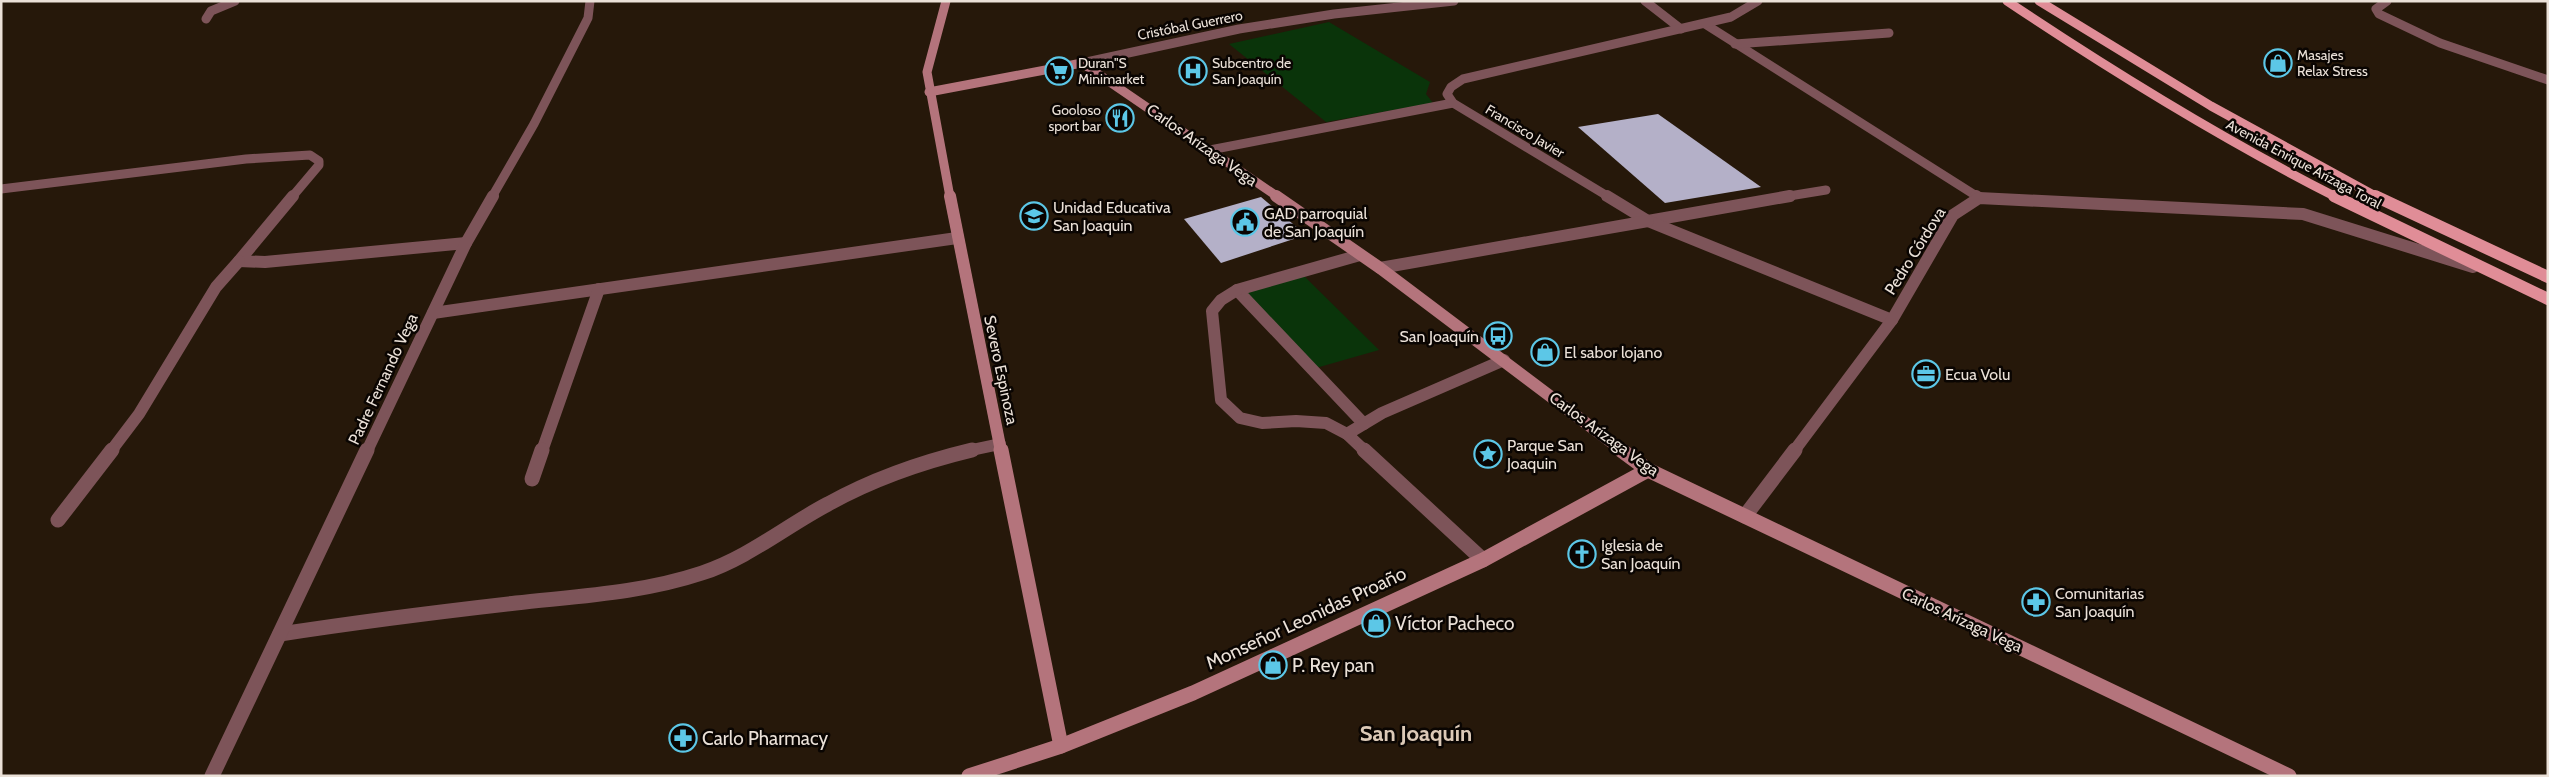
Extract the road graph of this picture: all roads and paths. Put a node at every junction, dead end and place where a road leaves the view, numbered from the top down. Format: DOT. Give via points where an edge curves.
graph roads {
  1 [pos="235,1"];
  2 [pos="590,1"];
  3 [pos="946,1"];
  4 [pos="1454,1"];
  5 [pos="1645,1"];
  6 [pos="1758,1"];
  7 [pos="2008,1"];
  8 [pos="2039,1"];
  9 [pos="2387,1"];
  10 [pos="206,19"];
  11 [pos="1705,24"];
  12 [pos="1681,29"];
  13 [pos="1889,33"];
  14 [pos="1735,44"];
  15 [pos="1082,63"];
  16 [pos="2548,80"];
  17 [pos="929,92"];
  18 [pos="1453,103"];
  19 [pos="1210,150"];
  20 [pos="1,189"];
  21 [pos="1826,190"];
  22 [pos="1979,198"];
  23 [pos="1648,221"];
  24 [pos="957,238"];
  25 [pos="466,243"];
  26 [pos="1360,255"];
  27 [pos="239,261"];
  28 [pos="1380,268"];
  29 [pos="2492,273"];
  30 [pos="2548,277"];
  31 [pos="599,289"];
  32 [pos="1237,290"];
  33 [pos="2548,299"];
  34 [pos="433,313"];
  35 [pos="1892,320"];
  36 [pos="1504,360"];
  37 [pos="1364,424"];
  38 [pos="1347,434"];
  39 [pos="1000,444"];
  40 [pos="1648,470"];
  41 [pos="532,479"];
  42 [pos="1745,516"];
  43 [pos="58,520"];
  44 [pos="1483,560"];
  45 [pos="280,634"];
  46 [pos="1061,746"];
  47 [pos="212,776"];
  48 [pos="969,776"];
  49 [pos="2289,776"];
  1 -- 10 [label="street" via="211,11"];
  2 -- 25 [label="street, Padre Fernando Vega" via="588,18 559,75"];
  3 -- 17 [label="street, Severo Espinoza" via="927,72"];
  4 -- 15 [label="street, Cristóbal Guerrero" via="1334,14 1239,29"];
  5 -- 12 [label="street"];
  6 -- 11 [label="street" via="1731,17"];
  7 -- 29 [label="main road, Avenida Enrique Arízaga Toral" via="2064,39 2261,159"];
  8 -- 30 [label="main road, Avenida Enrique Arízaga Toral" via="2202,101 2317,166"];
  9 -- 16 [label="street" via="2376,9 2379,14 2440,43"];
  11 -- 12 [label="street"];
  11 -- 14 [label="street"];
  12 -- 18 [label="street" via="1463,79 1450,86 1447,94"];
  13 -- 14 [label="street"];
  14 -- 22 [label="street"];
  15 -- 17 [label="street"];
  15 -- 19 [label="street, Carlos Arízaga Vega"];
  17 -- 24 [label="street, Severo Espinoza"];
  18 -- 19 [label="street"];
  18 -- 23 [label="street, Francisco Javier"];
  19 -- 26 [label="street, Carlos Arízaga Vega"];
  20 -- 27 [label="street" via="246,158 303,155 316,158 319,165"];
  21 -- 23 [label="street"];
  22 -- 29 [label="street" via="2303,214"];
  22 -- 35 [label="street, Pedro Córdova" via="1953,215"];
  23 -- 28 [label="street"];
  23 -- 35 [label="street, Francisco Javier"];
  24 -- 31 [label="street"];
  24 -- 39 [label="street, Severo Espinoza"];
  25 -- 27 [label="street" via="265,262"];
  25 -- 34 [label="street, Padre Fernando Vega"];
  26 -- 28 [label="street, Carlos Arízaga Vega"];
  26 -- 32 [label="street"];
  27 -- 43 [label="street" via="216,287 139,414"];
  28 -- 36 [label="street, Carlos Arízaga Vega"];
  29 -- 33 [label="main road, Avenida Enrique Arízaga Toral"];
  31 -- 34 [label="street"];
  31 -- 41 [label="street"];
  32 -- 37 [label="street"];
  32 -- 38 [label="street" via="1221,300 1212,311 1222,400 1240,418 1262,423 1326,423"];
  34 -- 45 [label="street, Padre Fernando Vega"];
  35 -- 42 [label="street, Pedro Córdova"];
  36 -- 37 [label="street" via="1382,413"];
  36 -- 40 [label="street, Carlos Arízaga Vega"];
  37 -- 38 [label="street"];
  38 -- 44 [label="street"];
  39 -- 45 [label="street" via="952,453 904,468 803,517 750,553 704,573 637,590 382,618"];
  39 -- 46 [label="street, Severo Espinoza"];
  40 -- 42 [label="street, Carlos Arízaga Vega"];
  40 -- 44 [label="street, Monseñor Leonidas Proaño"];
  42 -- 49 [label="street, Carlos Arízaga Vega"];
  44 -- 46 [label="street, Monseñor Leonidas Proaño" via="1193,693"];
  45 -- 47 [label="street, Padre Fernando Vega"];
  46 -- 48 [label="street, Monseñor Leonidas Proaño"];
}
